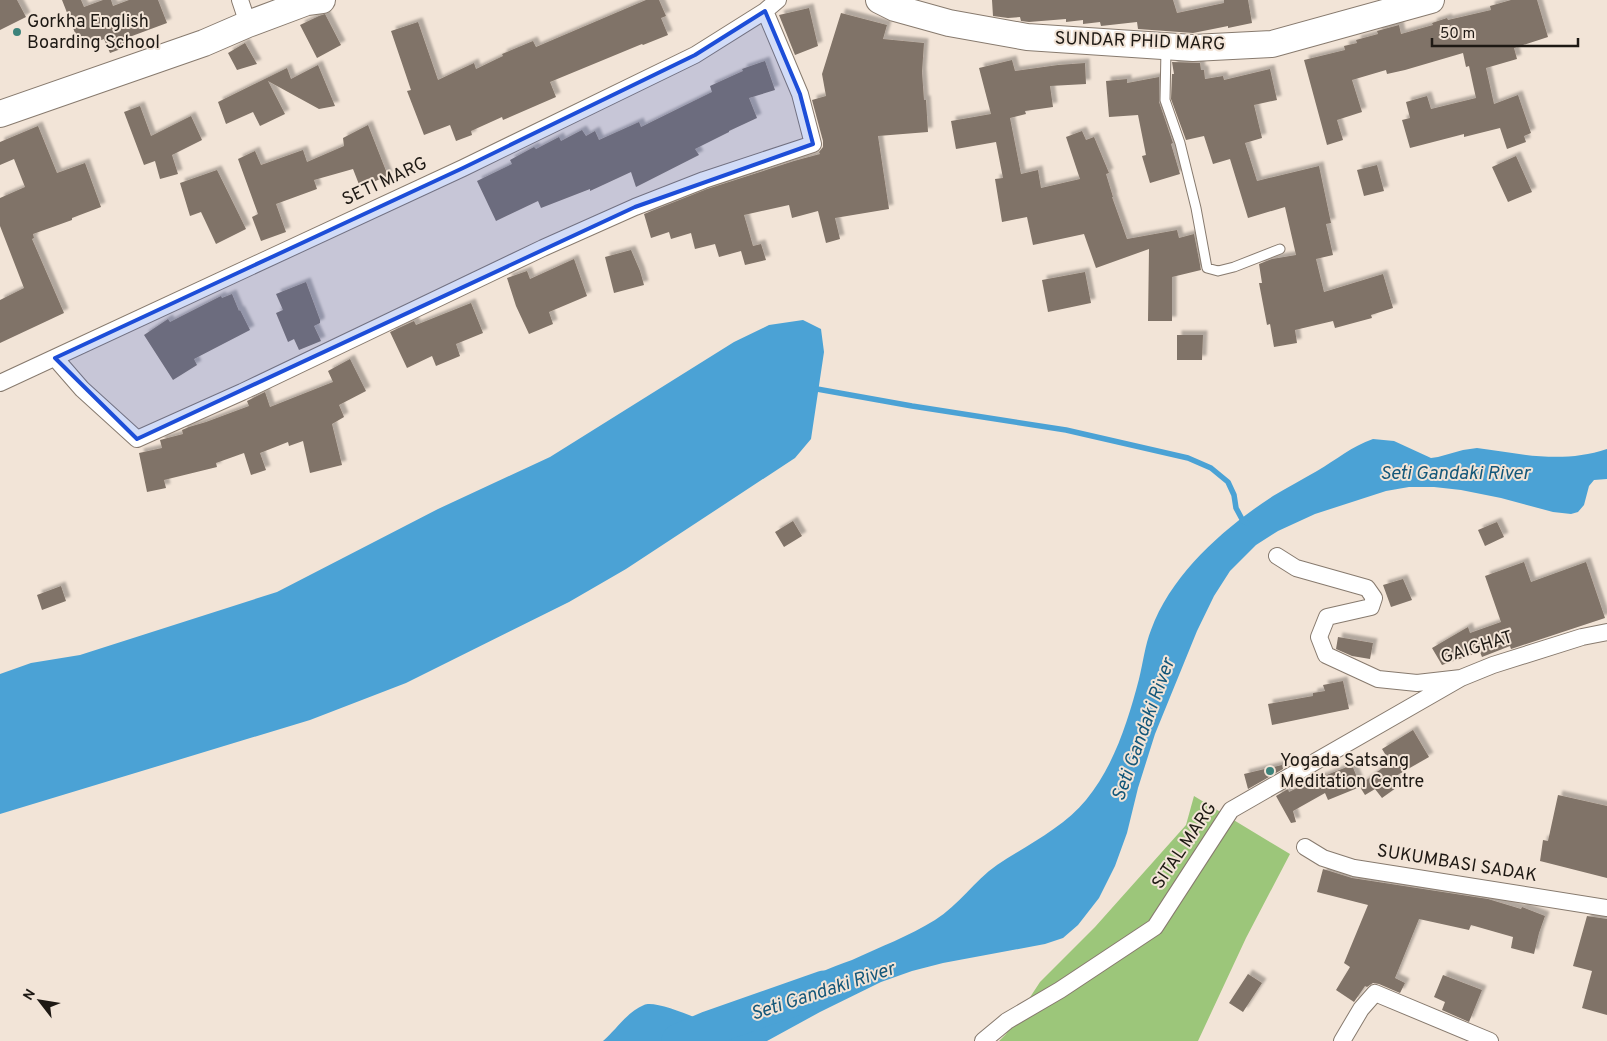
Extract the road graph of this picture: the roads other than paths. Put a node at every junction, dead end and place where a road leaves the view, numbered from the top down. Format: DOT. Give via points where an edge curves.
graph roads {
  1 [pos="322,0"];
  2 [pos="778,0"];
  3 [pos="879,0"];
  4 [pos="1431,0"];
  5 [pos="765,11"];
  6 [pos="244,12"];
  7 [pos="1166,46"];
  8 [pos="0,114"];
  9 [pos="1280,249"];
  10 [pos="55,358"];
  11 [pos="0,383"];
  12 [pos="1277,556"];
  13 [pos="1607,632"];
  14 [pos="1461,678"];
  15 [pos="1305,847"];
  16 [pos="1607,908"];
  17 [pos="983,1041"];
  18 [pos="1342,1041"];
  19 [pos="1490,1041"];
  1 -- 6 [label="main road"];
  2 -- 5 [label="street, SETI MARG"];
  3 -- 7 [label="main road, SUNDAR PHID MARG" via="895,8 948,23 1027,37"];
  4 -- 7 [label="main road, SUNDAR PHID MARG" via="1272,44 1193,48"];
  5 -- 10 [label="street, SETI MARG" via="695,55 463,168"];
  5 -- 10 [label="street" via="800,94 813,144 704,180 634,208 137,439 82,389"];
  6 -- 8 [label="main road" via="204,43"];
  7 -- 9 [label="lane" via="1165,100 1180,143 1207,268 1218,271 1234,267"];
  10 -- 11 [label="street, SETI MARG"];
  12 -- 14 [label="street, GAIGHAT" via="1296,568 1367,588 1374,598 1371,607 1327,617 1318,637 1326,656 1378,679 1417,683"];
  13 -- 14 [label="street, GAIGHAT" via="1493,665"];
  14 -- 17 [label="street, SITAL MARG" via="1231,810 1154,927 1060,990 1006,1021"];
  15 -- 16 [label="street, SUKUMBASI SADAK" via="1323,858 1354,868"];
  18 -- 19 [label="street" via="1375,993"];
}
